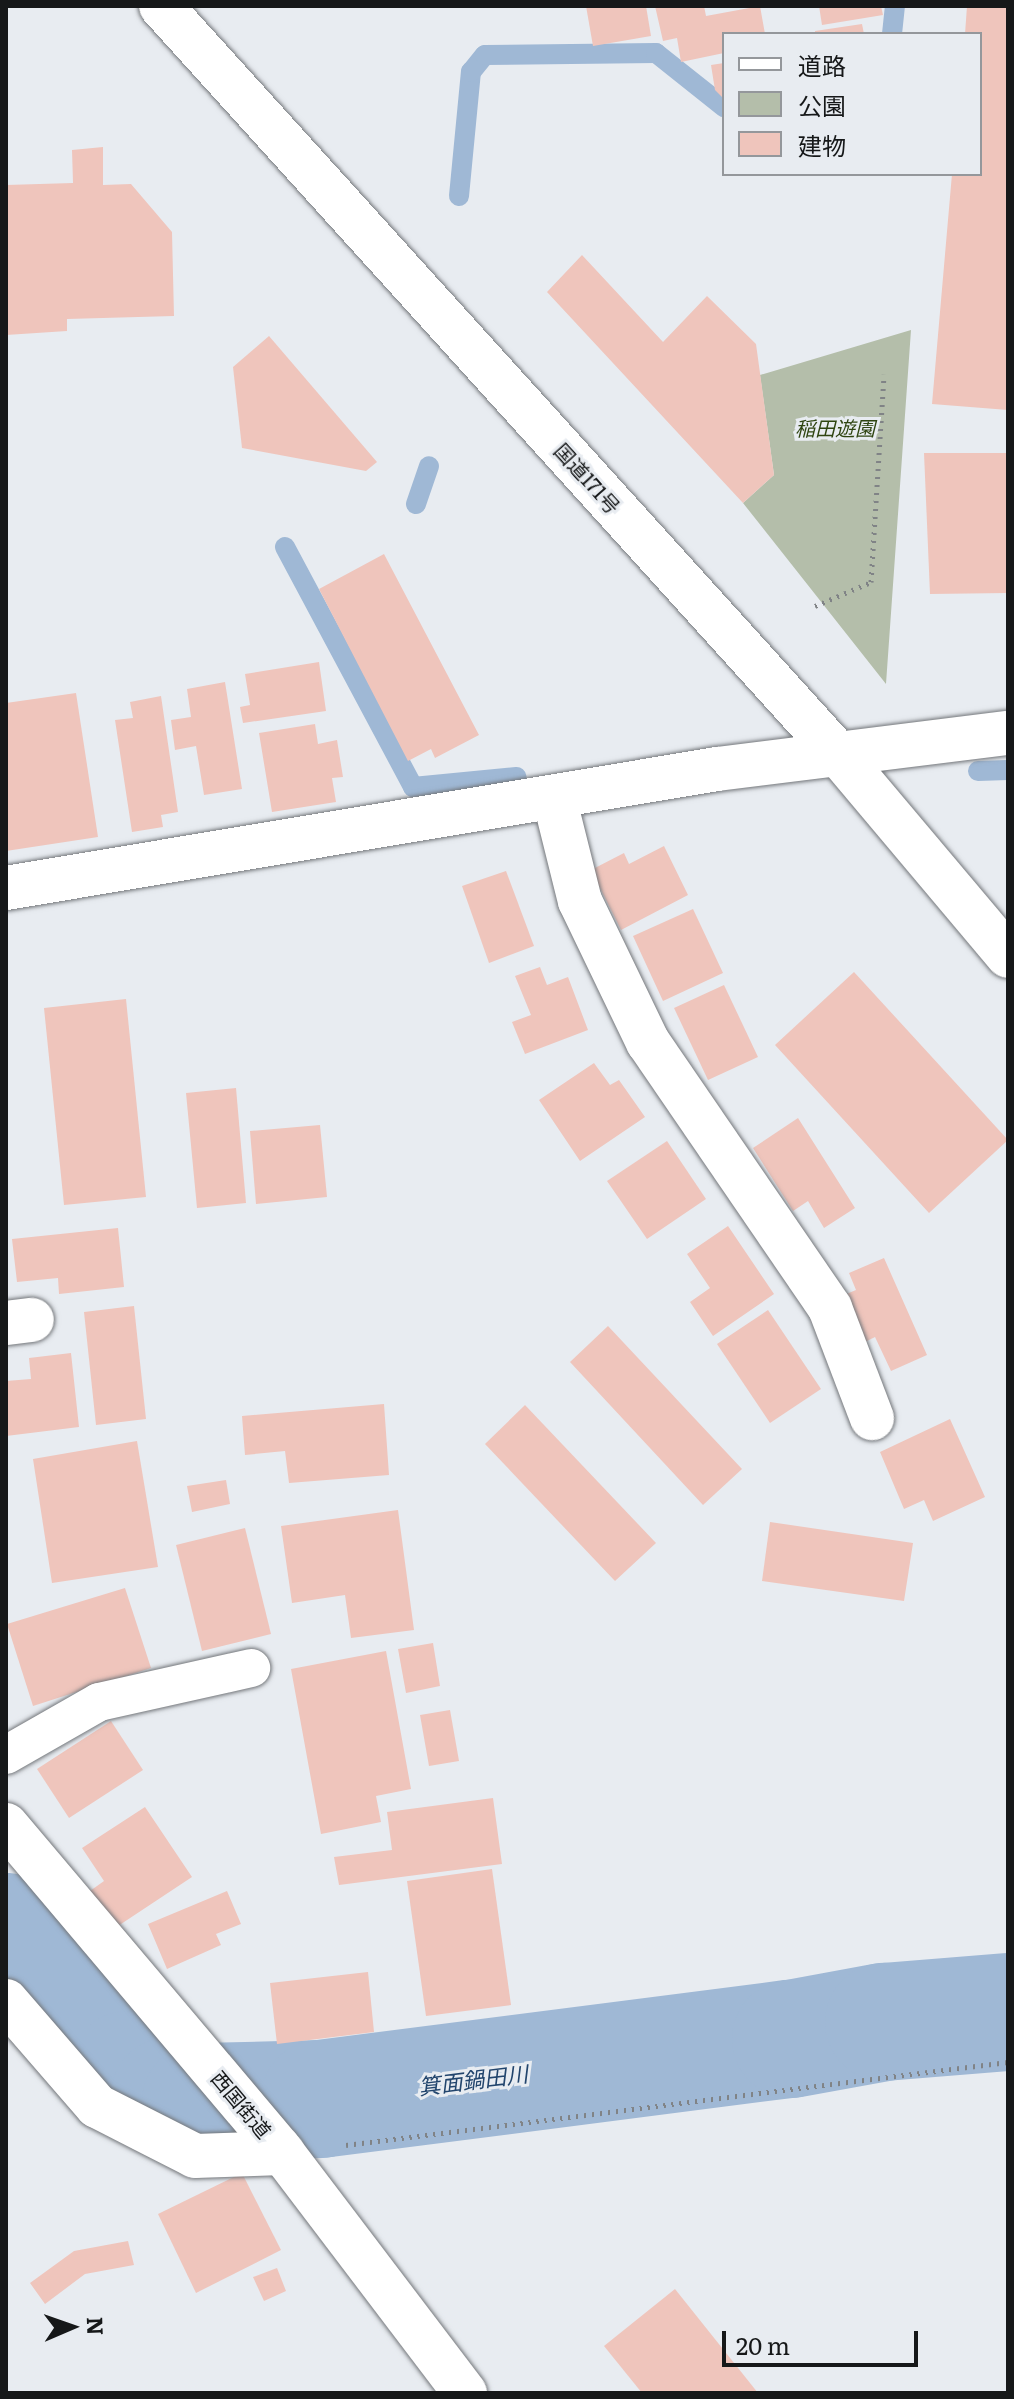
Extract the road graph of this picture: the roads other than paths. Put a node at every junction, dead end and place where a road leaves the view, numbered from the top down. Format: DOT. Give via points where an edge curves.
graph roads {
  1 [pos="161,6"];
  2 [pos="1008,733"];
  3 [pos="838,754"];
  4 [pos="554,797"];
  5 [pos="6,888"];
  6 [pos="1008,956"];
  7 [pos="872,1418"];
  8 [pos="251,1668"];
  9 [pos="6,1755"];
  10 [pos="6,1825"];
  11 [pos="6,2001"];
  12 [pos="281,2151"];
  13 [pos="465,2393"];
  1 -- 3 [label="main road, 国道171号"];
  2 -- 3 [label="main road"];
  3 -- 4 [label="main road"];
  3 -- 6 [label="main road, 国道171号"];
  4 -- 5 [label="main road"];
  4 -- 7 [label="main road" via="580,901 648,1042 830,1308"];
  8 -- 9 [label="lane" via="99,1702"];
  10 -- 12 [label="main road, 西国街道"];
  11 -- 12 [label="main road" via="97,2106 195,2156"];
  12 -- 13 [label="main road, 西国街道"];
}
